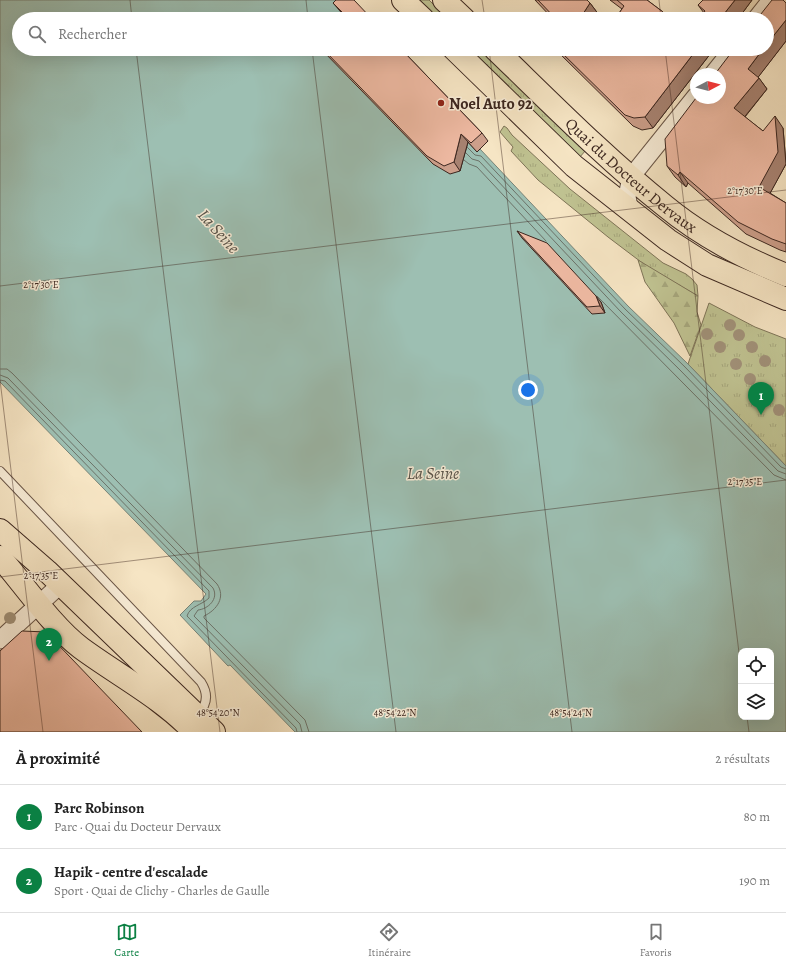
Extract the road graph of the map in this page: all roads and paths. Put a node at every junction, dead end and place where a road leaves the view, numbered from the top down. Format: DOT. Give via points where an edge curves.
graph roads {
  1 [pos="403,0"];
  2 [pos="444,0"];
  3 [pos="453,0"];
  4 [pos="771,0"];
  5 [pos="416,12"];
  6 [pos="457,12"];
  7 [pos="462,12"];
  8 [pos="762,12"];
  9 [pos="461,56"];
  10 [pos="502,56"];
  11 [pos="727,56"];
  12 [pos="718,68"];
  13 [pos="690,103"];
  14 [pos="631,177"];
  15 [pos="630,212"];
  16 [pos="786,275"];
  17 [pos="786,299"];
  18 [pos="0,471"];
  19 [pos="0,530"];
  20 [pos="0,557"];
  21 [pos="60,585"];
  22 [pos="40,604"];
  23 [pos="0,640"];
  24 [pos="196,723"];
  25 [pos="214,732"];
  1 -- 5 [label="main road"];
  2 -- 6 [label="main road"];
  3 -- 7 [label="street"];
  4 -- 8 [label="street"];
  9 -- 15 [label="main road" via="574,166"];
  10 -- 14 [label="main road, Quai du Docteur Dervaux"];
  11 -- 12 [label="street"];
  13 -- 14 [label="street"];
  14 -- 15 [label="street" via="627,197"];
  14 -- 16 [label="main road, Quai du Docteur Dervaux" via="689,224 738,253"];
  15 -- 17 [label="main road" via="707,266"];
  18 -- 24 [label="lane" via="201,682 206,698"];
  19 -- 21 [label="main road" via="15,541"];
  20 -- 22 [label="main road"];
  21 -- 22 [label="street"];
  21 -- 24 [label="main road"];
  22 -- 23 [label="street"];
  22 -- 24 [label="main road" via="80,648"];
  24 -- 25 [label="main road"];
}
